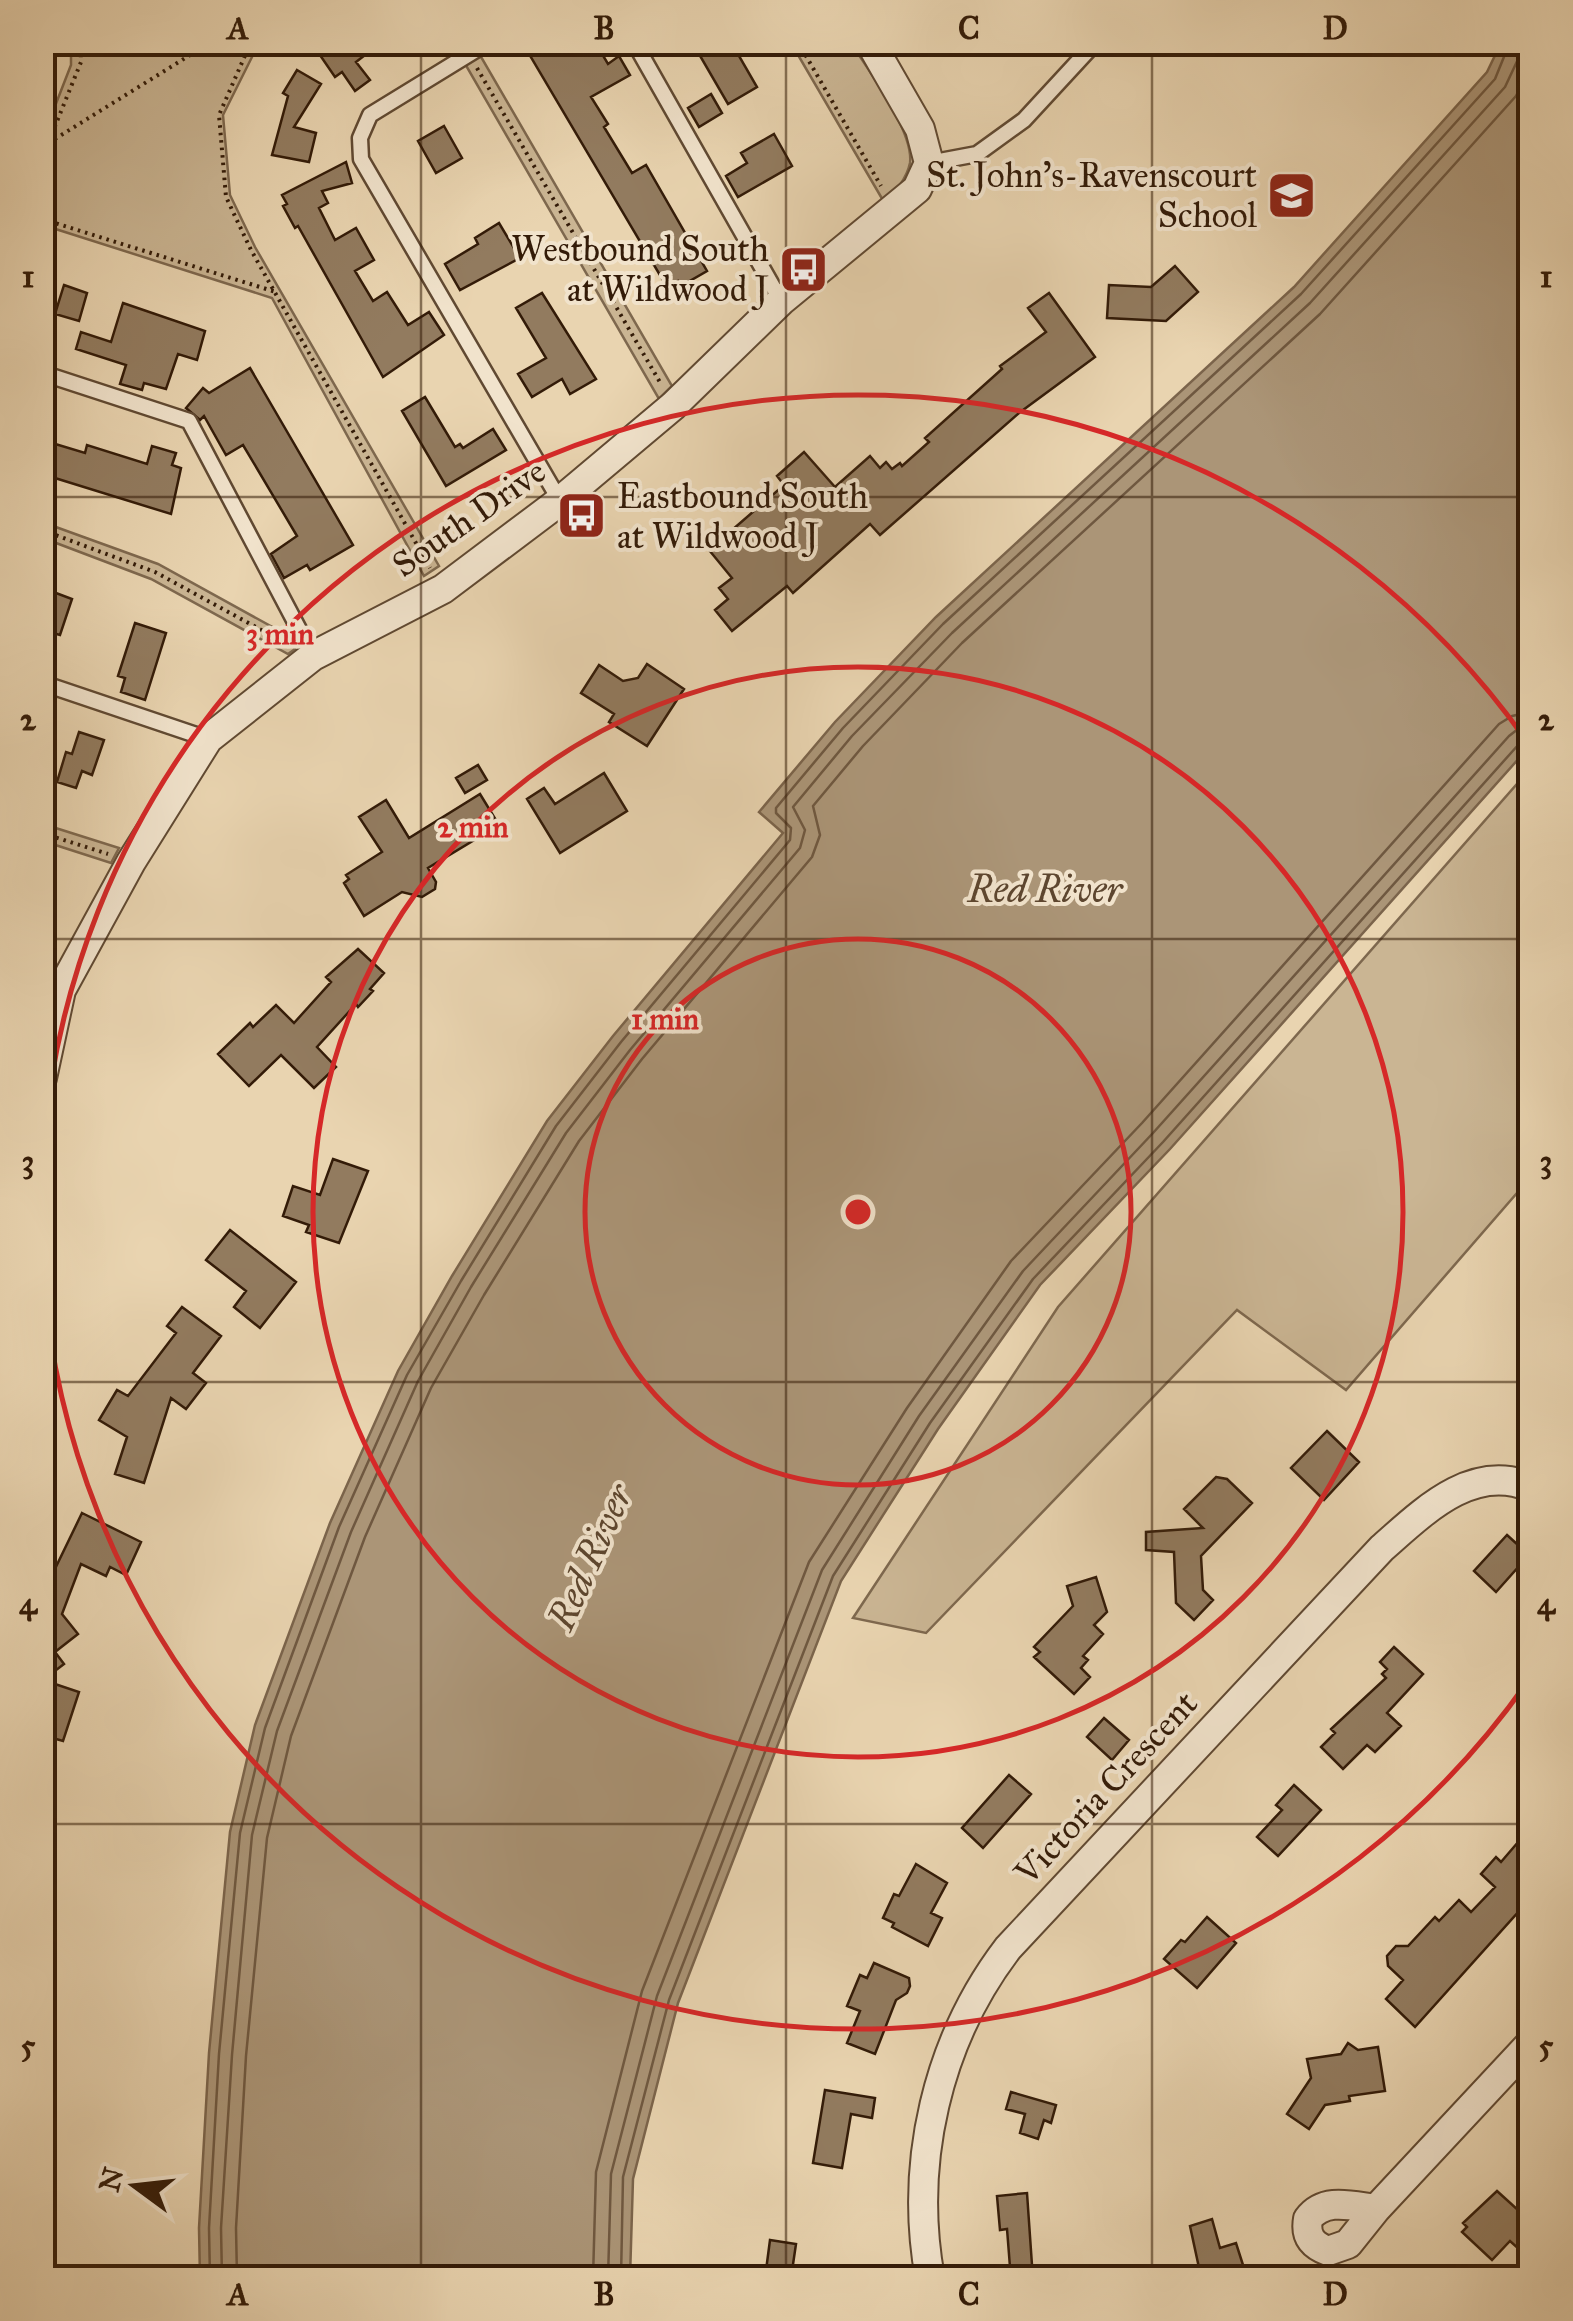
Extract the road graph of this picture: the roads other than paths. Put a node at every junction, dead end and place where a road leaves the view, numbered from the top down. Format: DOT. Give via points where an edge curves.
graph roads {
  1 [pos="489,42"];
  2 [pos="634,42"];
  3 [pos="870,42"];
  4 [pos="1096,42"];
  5 [pos="929,163"];
  6 [pos="781,301"];
  7 [pos="42,373"];
  8 [pos="560,501"];
  9 [pos="313,656"];
  10 [pos="42,683"];
  11 [pos="208,739"];
  12 [pos="52,987"];
  13 [pos="42,1078"];
  14 [pos="1530,1487"];
  15 [pos="1530,2044"];
  16 [pos="1376,2209"];
  17 [pos="930,2278"];
  1 -- 8 [label="lane" via="370,115 360,138 361,160"];
  2 -- 6 [label="lane"];
  3 -- 5 [label="street" via="920,129"];
  4 -- 5 [label="lane" via="1024,120 977,154"];
  5 -- 6 [label="street, South Drive" via="917,189 895,210"];
  6 -- 8 [label="street, South Drive" via="674,406"];
  7 -- 9 [label="lane" via="189,422"];
  8 -- 9 [label="street, South Drive" via="443,590"];
  9 -- 11 [label="street, South Drive"];
  10 -- 11 [label="lane"];
  11 -- 12 [label="street, South Drive"];
  12 -- 13 [label="street, South Drive"];
  14 -- 17 [label="street, Victoria Crescent" via="1500,1480 1474,1484 1448,1495 1382,1548 1008,1948 965,2013 938,2086 924,2194"];
  15 -- 16 [label="street"];
}
